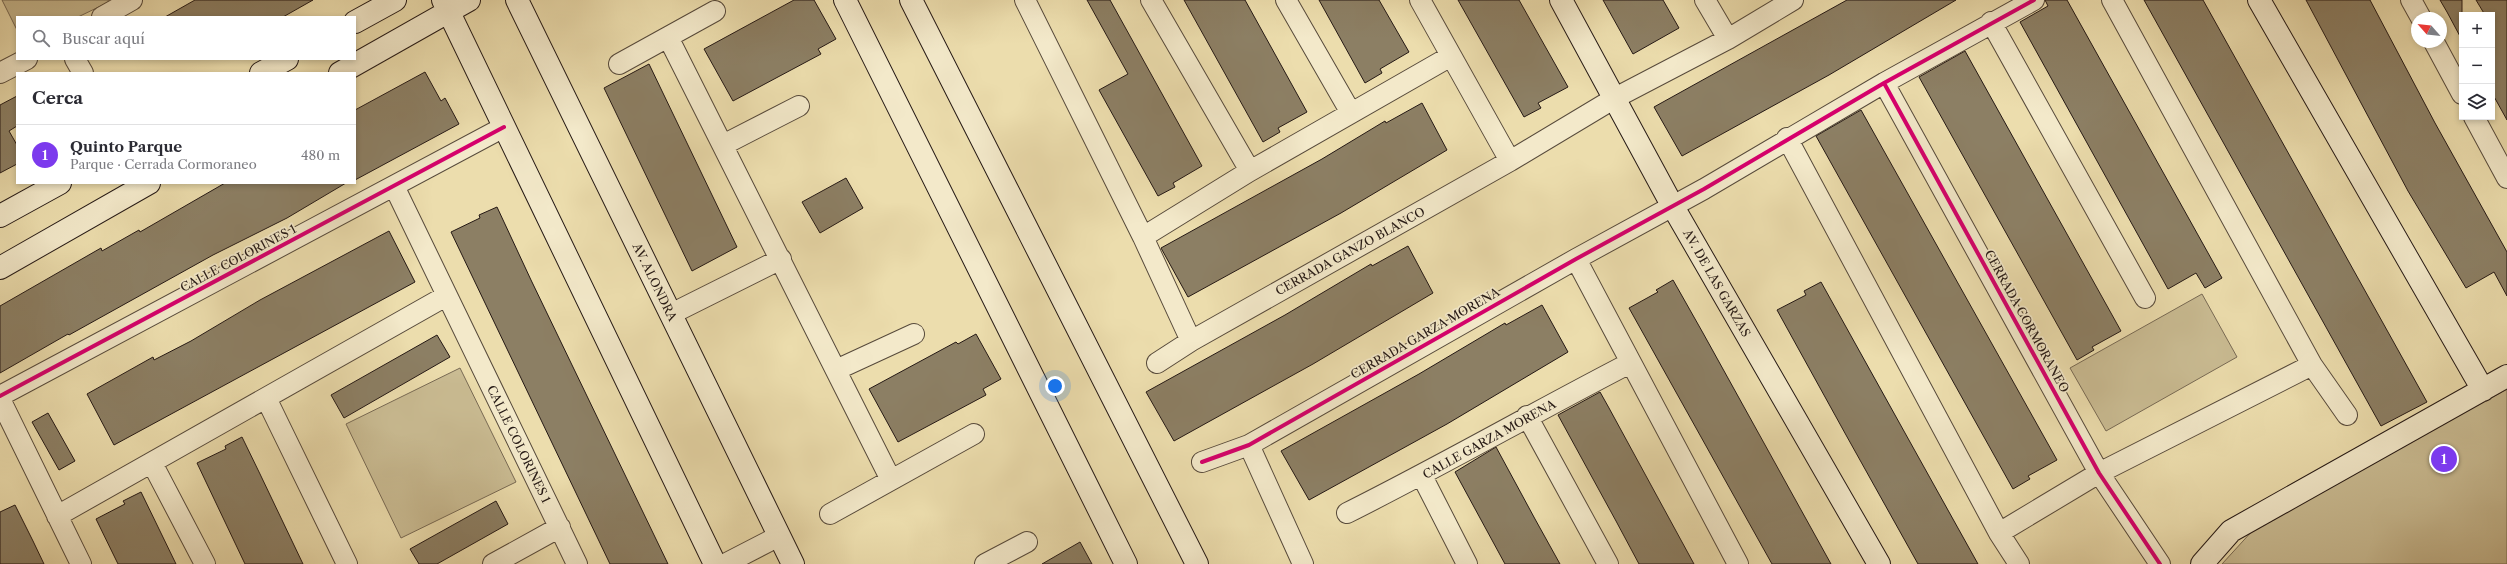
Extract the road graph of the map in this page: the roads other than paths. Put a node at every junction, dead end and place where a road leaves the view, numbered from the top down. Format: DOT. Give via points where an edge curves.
graph roads {
  1 [pos="132,0"];
  2 [pos="395,0"];
  3 [pos="469,0"];
  4 [pos="517,0"];
  5 [pos="845,0"];
  6 [pos="911,0"];
  7 [pos="1025,0"];
  8 [pos="1151,0"];
  9 [pos="1286,0"];
  10 [pos="1420,0"];
  11 [pos="1561,0"];
  12 [pos="1705,0"];
  13 [pos="1793,0"];
  14 [pos="2034,0"];
  15 [pos="2112,0"];
  16 [pos="2259,0"];
  17 [pos="2411,0"];
  18 [pos="446,6"];
  19 [pos="715,11"];
  20 [pos="2418,12"];
  21 [pos="104,16"];
  22 [pos="356,21"];
  23 [pos="1991,22"];
  24 [pos="668,37"];
  25 [pos="1728,39"];
  26 [pos="2437,48"];
  27 [pos="1451,56"];
  28 [pos="25,60"];
  29 [pos="76,60"];
  30 [pos="285,60"];
  31 [pos="619,64"];
  32 [pos="82,72"];
  33 [pos="263,72"];
  34 [pos="342,72"];
  35 [pos="0,73"];
  36 [pos="1884,83"];
  37 [pos="2459,88"];
  38 [pos="1615,98"];
  39 [pos="799,106"];
  40 [pos="1351,113"];
  41 [pos="2476,120"];
  42 [pos="504,127"];
  43 [pos="1787,138"];
  44 [pos="723,145"];
  45 [pos="1510,161"];
  46 [pos="1250,171"];
  47 [pos="2507,178"];
  48 [pos="58,184"];
  49 [pos="146,184"];
  50 [pos="394,186"];
  51 [pos="1664,210"];
  52 [pos="0,216"];
  53 [pos="1143,237"];
  54 [pos="781,259"];
  55 [pos="1576,259"];
  56 [pos="0,268"];
  57 [pos="446,296"];
  58 [pos="2145,298"];
  59 [pos="670,314"];
  60 [pos="914,334"];
  61 [pos="1191,341"];
  62 [pos="1630,362"];
  63 [pos="1157,363"];
  64 [pos="2312,365"];
  65 [pos="836,370"];
  66 [pos="2507,376"];
  67 [pos="2483,390"];
  68 [pos="0,396"];
  69 [pos="266,398"];
  70 [pos="0,399"];
  71 [pos="2347,415"];
  72 [pos="1527,416"];
  73 [pos="974,434"];
  74 [pos="1248,445"];
  75 [pos="1202,462"];
  76 [pos="152,463"];
  77 [pos="2099,473"];
  78 [pos="1422,476"];
  79 [pos="891,480"];
  80 [pos="1347,513"];
  81 [pos="830,514"];
  82 [pos="57,516"];
  83 [pos="560,527"];
  84 [pos="2000,533"];
  85 [pos="779,536"];
  86 [pos="1027,542"];
  87 [pos="81,564"];
  88 [pos="205,564"];
  89 [pos="347,564"];
  90 [pos="493,564"];
  91 [pos="577,564"];
  92 [pos="715,564"];
  93 [pos="725,564"];
  94 [pos="793,564"];
  95 [pos="985,564"];
  96 [pos="1126,564"];
  97 [pos="1197,564"];
  98 [pos="1303,564"];
  99 [pos="1467,564"];
  100 [pos="1608,564"];
  101 [pos="1738,564"];
  102 [pos="1879,564"];
  103 [pos="2019,564"];
  104 [pos="2160,564"];
  105 [pos="2202,564"];
  1 -- 21 [label="street"];
  2 -- 22 [label="main road"];
  3 -- 18 [label="main road"];
  4 -- 59 [label="main road, AV. ALONDRA"];
  5 -- 96 [label="main road"];
  6 -- 97 [label="main road"];
  7 -- 53 [label="street"];
  8 -- 46 [label="street"];
  9 -- 40 [label="street"];
  10 -- 27 [label="street"];
  11 -- 38 [label="main road, AV. DE LAS GARZAS"];
  12 -- 25 [label="street"];
  13 -- 25 [label="street, CERRADA GANZO BLANCO"];
  14 -- 23 [label="street"];
  15 -- 64 [label="street"];
  16 -- 67 [label="main road"];
  17 -- 20 [label="street"];
  18 -- 34 [label="main road"];
  18 -- 42 [label="main road"];
  19 -- 24 [label="street"];
  23 -- 36 [label="street"];
  23 -- 58 [label="street"];
  24 -- 31 [label="street"];
  24 -- 44 [label="street"];
  25 -- 38 [label="street, CERRADA GANZO BLANCO"];
  26 -- 37 [label="street"];
  27 -- 40 [label="street"];
  27 -- 45 [label="street"];
  28 -- 35 [label="street"];
  29 -- 32 [label="street"];
  30 -- 33 [label="main road"];
  36 -- 43 [label="street"];
  36 -- 77 [label="street, CERRADA CORMORANEO"];
  38 -- 45 [label="street, CERRADA GANZO BLANCO"];
  38 -- 51 [label="main road, AV. DE LAS GARZAS"];
  39 -- 44 [label="street"];
  40 -- 46 [label="street"];
  41 -- 47 [label="street"];
  42 -- 50 [label="street, CALLE COLORINES 1"];
  42 -- 92 [label="main road"];
  43 -- 51 [label="street" via="1704,189"];
  43 -- 84 [label="street"];
  44 -- 54 [label="street"];
  45 -- 61 [label="street, CERRADA GANZO BLANCO"];
  46 -- 53 [label="street"];
  48 -- 52 [label="main road"];
  49 -- 56 [label="main road"];
  50 -- 57 [label="street, CALLE COLORINES 1"];
  50 -- 68 [label="street, CALLE COLORINES 1"];
  51 -- 55 [label="street, CERRADA GARZA MORENA"];
  51 -- 102 [label="main road, AV. DE LAS GARZAS"];
  53 -- 61 [label="street"];
  54 -- 59 [label="street"];
  54 -- 65 [label="street"];
  55 -- 62 [label="street"];
  55 -- 74 [label="street, CERRADA GARZA MORENA"];
  57 -- 69 [label="street"];
  57 -- 83 [label="street, CALLE COLORINES 1"];
  59 -- 85 [label="main road, AV. ALONDRA"];
  60 -- 65 [label="street"];
  61 -- 63 [label="street, CERRADA GANZO BLANCO"];
  62 -- 72 [label="street, CALLE GARZA MORENA"];
  62 -- 101 [label="street"];
  64 -- 71 [label="street"];
  64 -- 77 [label="street"];
  65 -- 79 [label="street"];
  66 -- 67 [label="main road"];
  67 -- 105 [label="main road" via="2231,531"];
  69 -- 76 [label="street"];
  69 -- 89 [label="street"];
  70 -- 82 [label="street"];
  72 -- 78 [label="street, CALLE GARZA MORENA"];
  72 -- 100 [label="street"];
  73 -- 79 [label="street"];
  74 -- 75 [label="street, CERRADA GARZA MORENA"];
  74 -- 98 [label="street"];
  76 -- 82 [label="street"];
  76 -- 88 [label="street"];
  77 -- 84 [label="street"];
  77 -- 104 [label="street, CERRADA CORMORANEO"];
  78 -- 80 [label="street, CALLE GARZA MORENA"];
  78 -- 99 [label="street"];
  79 -- 81 [label="street"];
  82 -- 87 [label="street"];
  83 -- 90 [label="street"];
  83 -- 91 [label="street, CALLE COLORINES 1"];
  84 -- 103 [label="street"];
  85 -- 93 [label="street"];
  85 -- 94 [label="main road, AV. ALONDRA"];
  86 -- 95 [label="street"];
}
